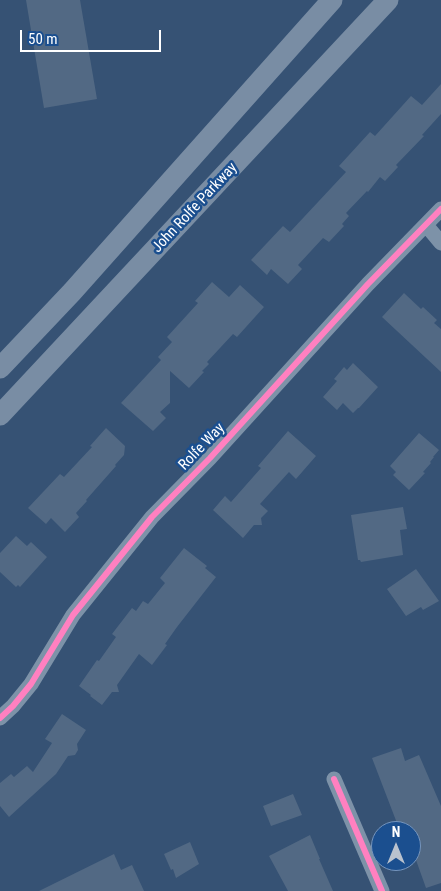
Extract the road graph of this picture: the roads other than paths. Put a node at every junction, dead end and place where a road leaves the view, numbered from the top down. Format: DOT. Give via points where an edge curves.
graph roads {
  1 [pos="332,0"];
  2 [pos="388,0"];
  3 [pos="441,209"];
  4 [pos="426,225"];
  5 [pos="441,243"];
  6 [pos="0,368"];
  7 [pos="0,415"];
  8 [pos="0,718"];
  9 [pos="334,779"];
  10 [pos="382,891"];
  1 -- 6 [label="main road" via="72,292"];
  2 -- 7 [label="main road, John Rolfe Parkway"];
  3 -- 4 [label="street, Rolfe Way"];
  4 -- 5 [label="street"];
  4 -- 8 [label="street, Rolfe Way" via="152,517 73,615 31,684"];
  9 -- 10 [label="street"];
}
